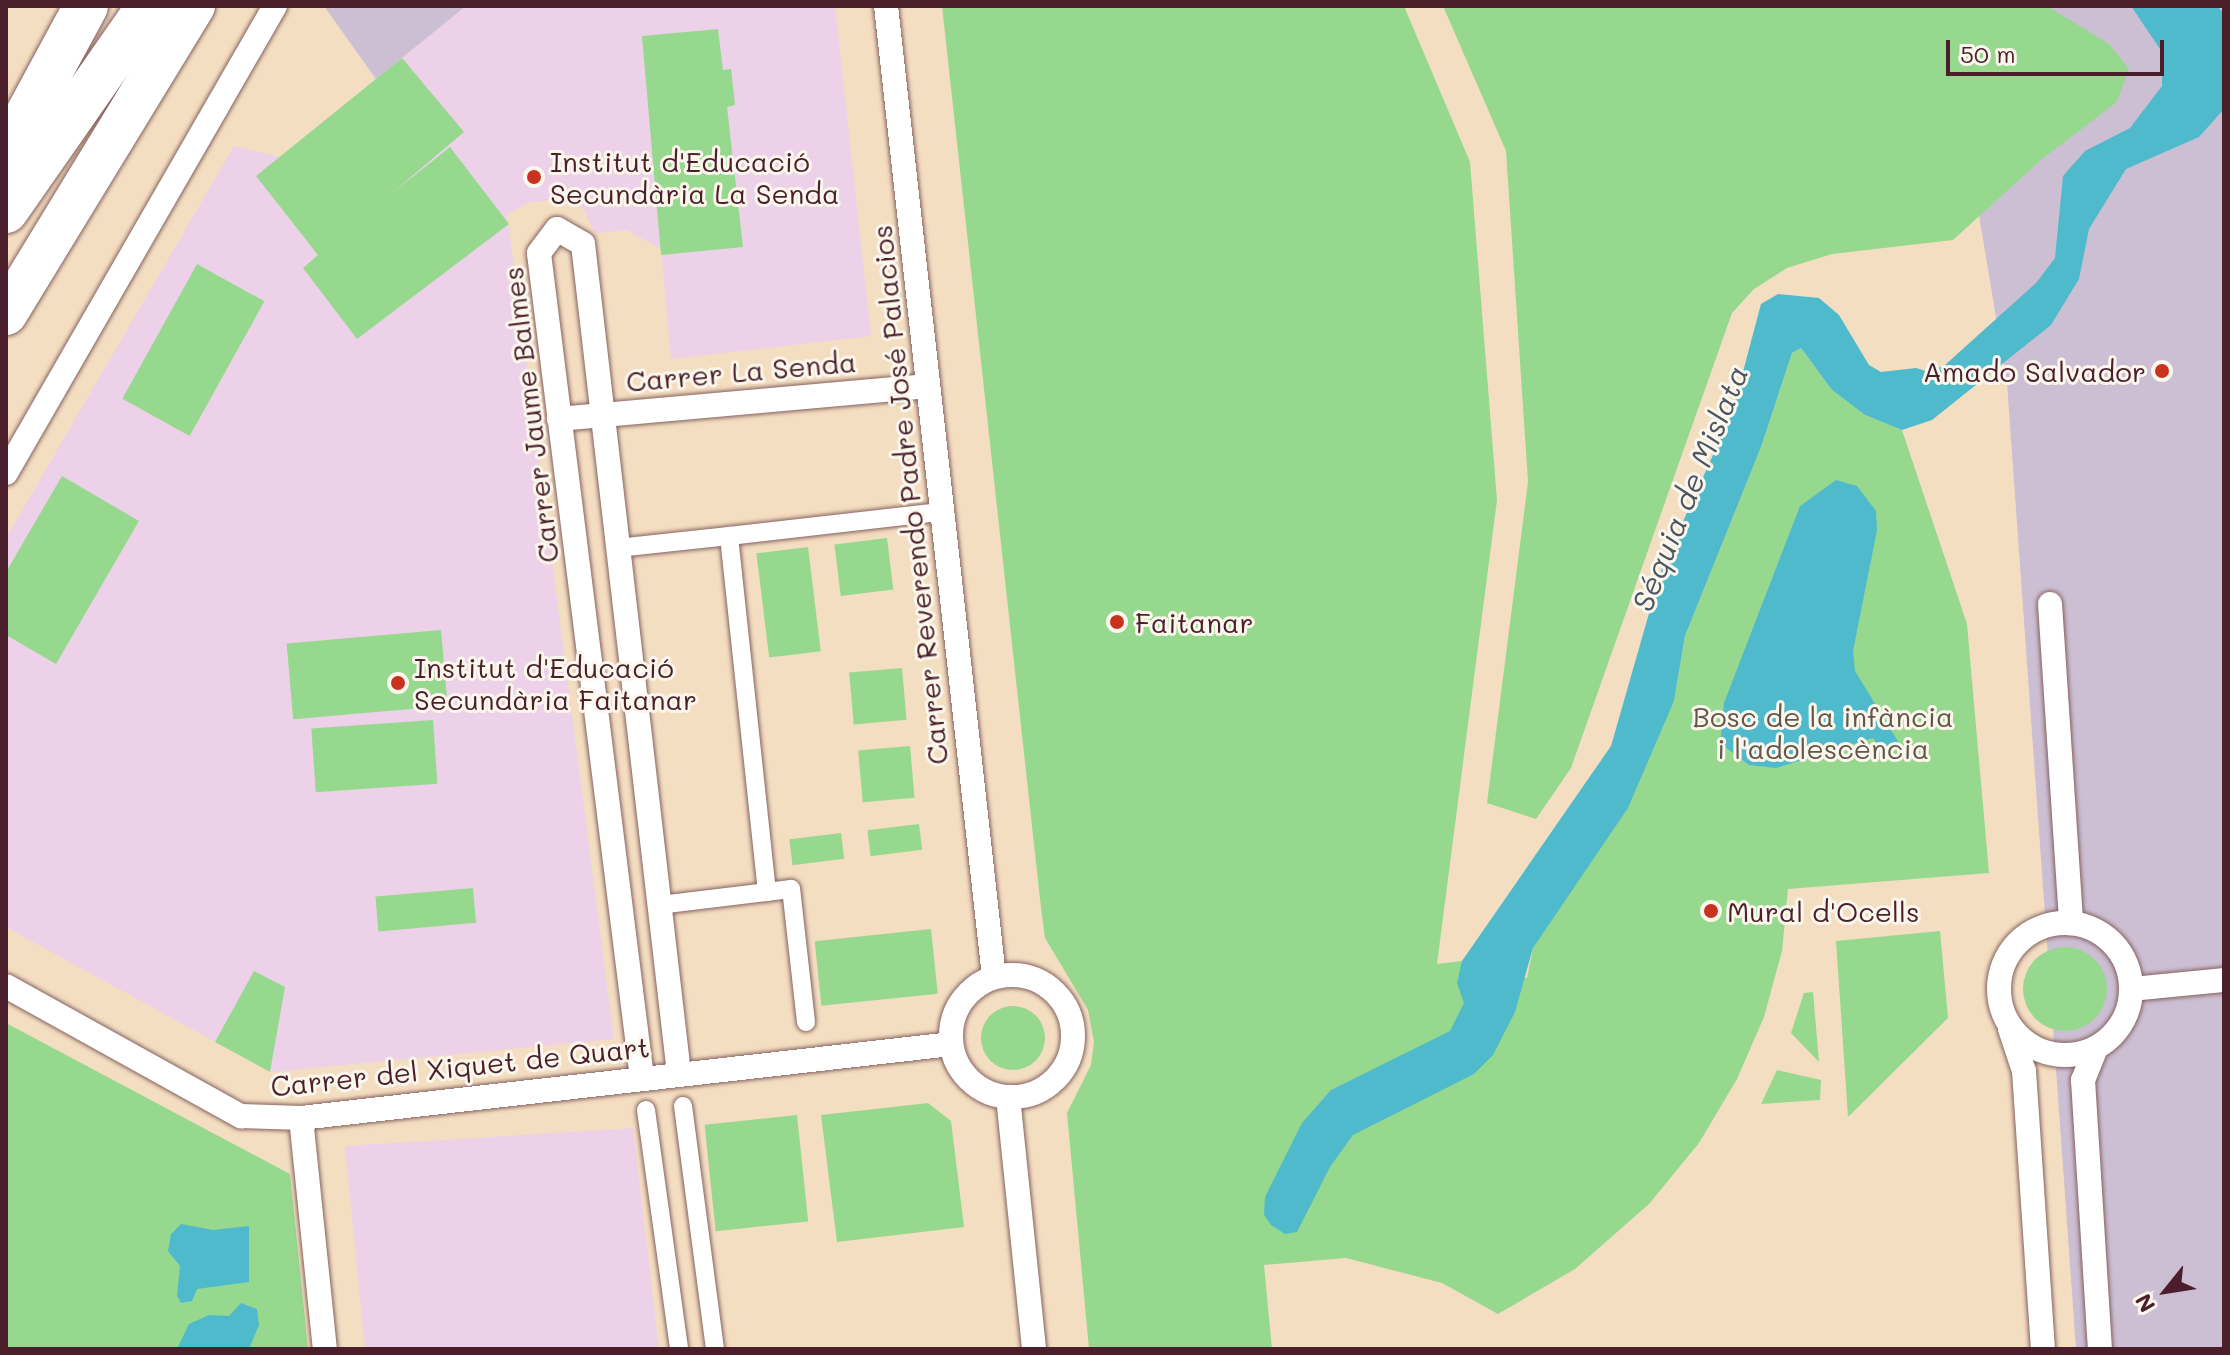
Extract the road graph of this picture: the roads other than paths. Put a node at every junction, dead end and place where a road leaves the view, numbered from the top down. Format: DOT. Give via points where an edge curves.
graph roads {
  1 [pos="86,6"];
  2 [pos="149,6"];
  3 [pos="194,6"];
  4 [pos="275,6"];
  5 [pos="886,6"];
  6 [pos="46,72"];
  7 [pos="6,124"];
  8 [pos="6,154"];
  9 [pos="6,211"];
  10 [pos="6,314"];
  11 [pos="928,386"];
  12 [pos="602,413"];
  13 [pos="559,419"];
  14 [pos="6,473"];
  15 [pos="941,512"];
  16 [pos="729,536"];
  17 [pos="617,548"];
  18 [pos="2050,604"];
  19 [pos="767,892"];
  20 [pos="659,905"];
  21 [pos="2071,923"];
  22 [pos="994,976"];
  23 [pos="2224,980"];
  24 [pos="6,986"];
  25 [pos="2132,989"];
  26 [pos="2004,1016"];
  27 [pos="806,1022"];
  28 [pos="951,1044"];
  29 [pos="2096,1048"];
  30 [pos="679,1074"];
  31 [pos="642,1078"];
  32 [pos="1008,1097"];
  33 [pos="683,1106"];
  34 [pos="646,1110"];
  35 [pos="301,1118"];
  36 [pos="325,1349"];
  37 [pos="679,1349"];
  38 [pos="715,1349"];
  39 [pos="1034,1349"];
  40 [pos="2043,1349"];
  41 [pos="2100,1349"];
  1 -- 6 [label="highway"];
  2 -- 9 [label="highway"];
  3 -- 10 [label="highway"];
  4 -- 14 [label="street"];
  5 -- 11 [label="street, Carrer Reverendo Padre José Palacios"];
  6 -- 7 [label="highway"];
  6 -- 8 [label="highway"];
  11 -- 12 [label="street, Carrer La Senda"];
  11 -- 15 [label="street, Carrer Reverendo Padre José Palacios"];
  12 -- 13 [label="street, Carrer La Senda"];
  12 -- 13 [label="street, Carrer Jaume Balmes" via="583,244 557,229 539,253"];
  12 -- 17 [label="street, Carrer Jaume Balmes"];
  13 -- 31 [label="street, Carrer Jaume Balmes"];
  15 -- 16 [label="street"];
  15 -- 22 [label="street, Carrer Reverendo Padre José Palacios"];
  16 -- 17 [label="street"];
  16 -- 19 [label="street"];
  17 -- 20 [label="street, Carrer Jaume Balmes"];
  18 -- 21 [label="street"];
  19 -- 20 [label="street"];
  19 -- 27 [label="street" via="791,889"];
  20 -- 30 [label="street, Carrer Jaume Balmes"];
  21 -- 25 [label="street" via="2099,932 2121,952"];
  21 -- 26 [label="street" via="2033,930 2012,950 1999,977"];
  22 -- 28 [label="street" via="965,995 951,1026"];
  22 -- 32 [label="street" via="1036,979 1060,999 1073,1029 1072,1050 1049,1085"];
  23 -- 25 [label="street"];
  24 -- 35 [label="street, Carrer del Xiquet de Quart" via="241,1116"];
  25 -- 29 [label="street" via="2122,1024"];
  26 -- 29 [label="street" via="2033,1048 2064,1055"];
  26 -- 40 [label="street" via="2024,1071"];
  28 -- 30 [label="street, Carrer del Xiquet de Quart"];
  28 -- 32 [label="street" via="955,1060 976,1086"];
  29 -- 41 [label="street" via="2083,1080"];
  30 -- 31 [label="street, Carrer del Xiquet de Quart"];
  31 -- 35 [label="street, Carrer del Xiquet de Quart"];
  32 -- 39 [label="street"];
  33 -- 38 [label="street"];
  34 -- 37 [label="street"];
  35 -- 36 [label="street"];
}
